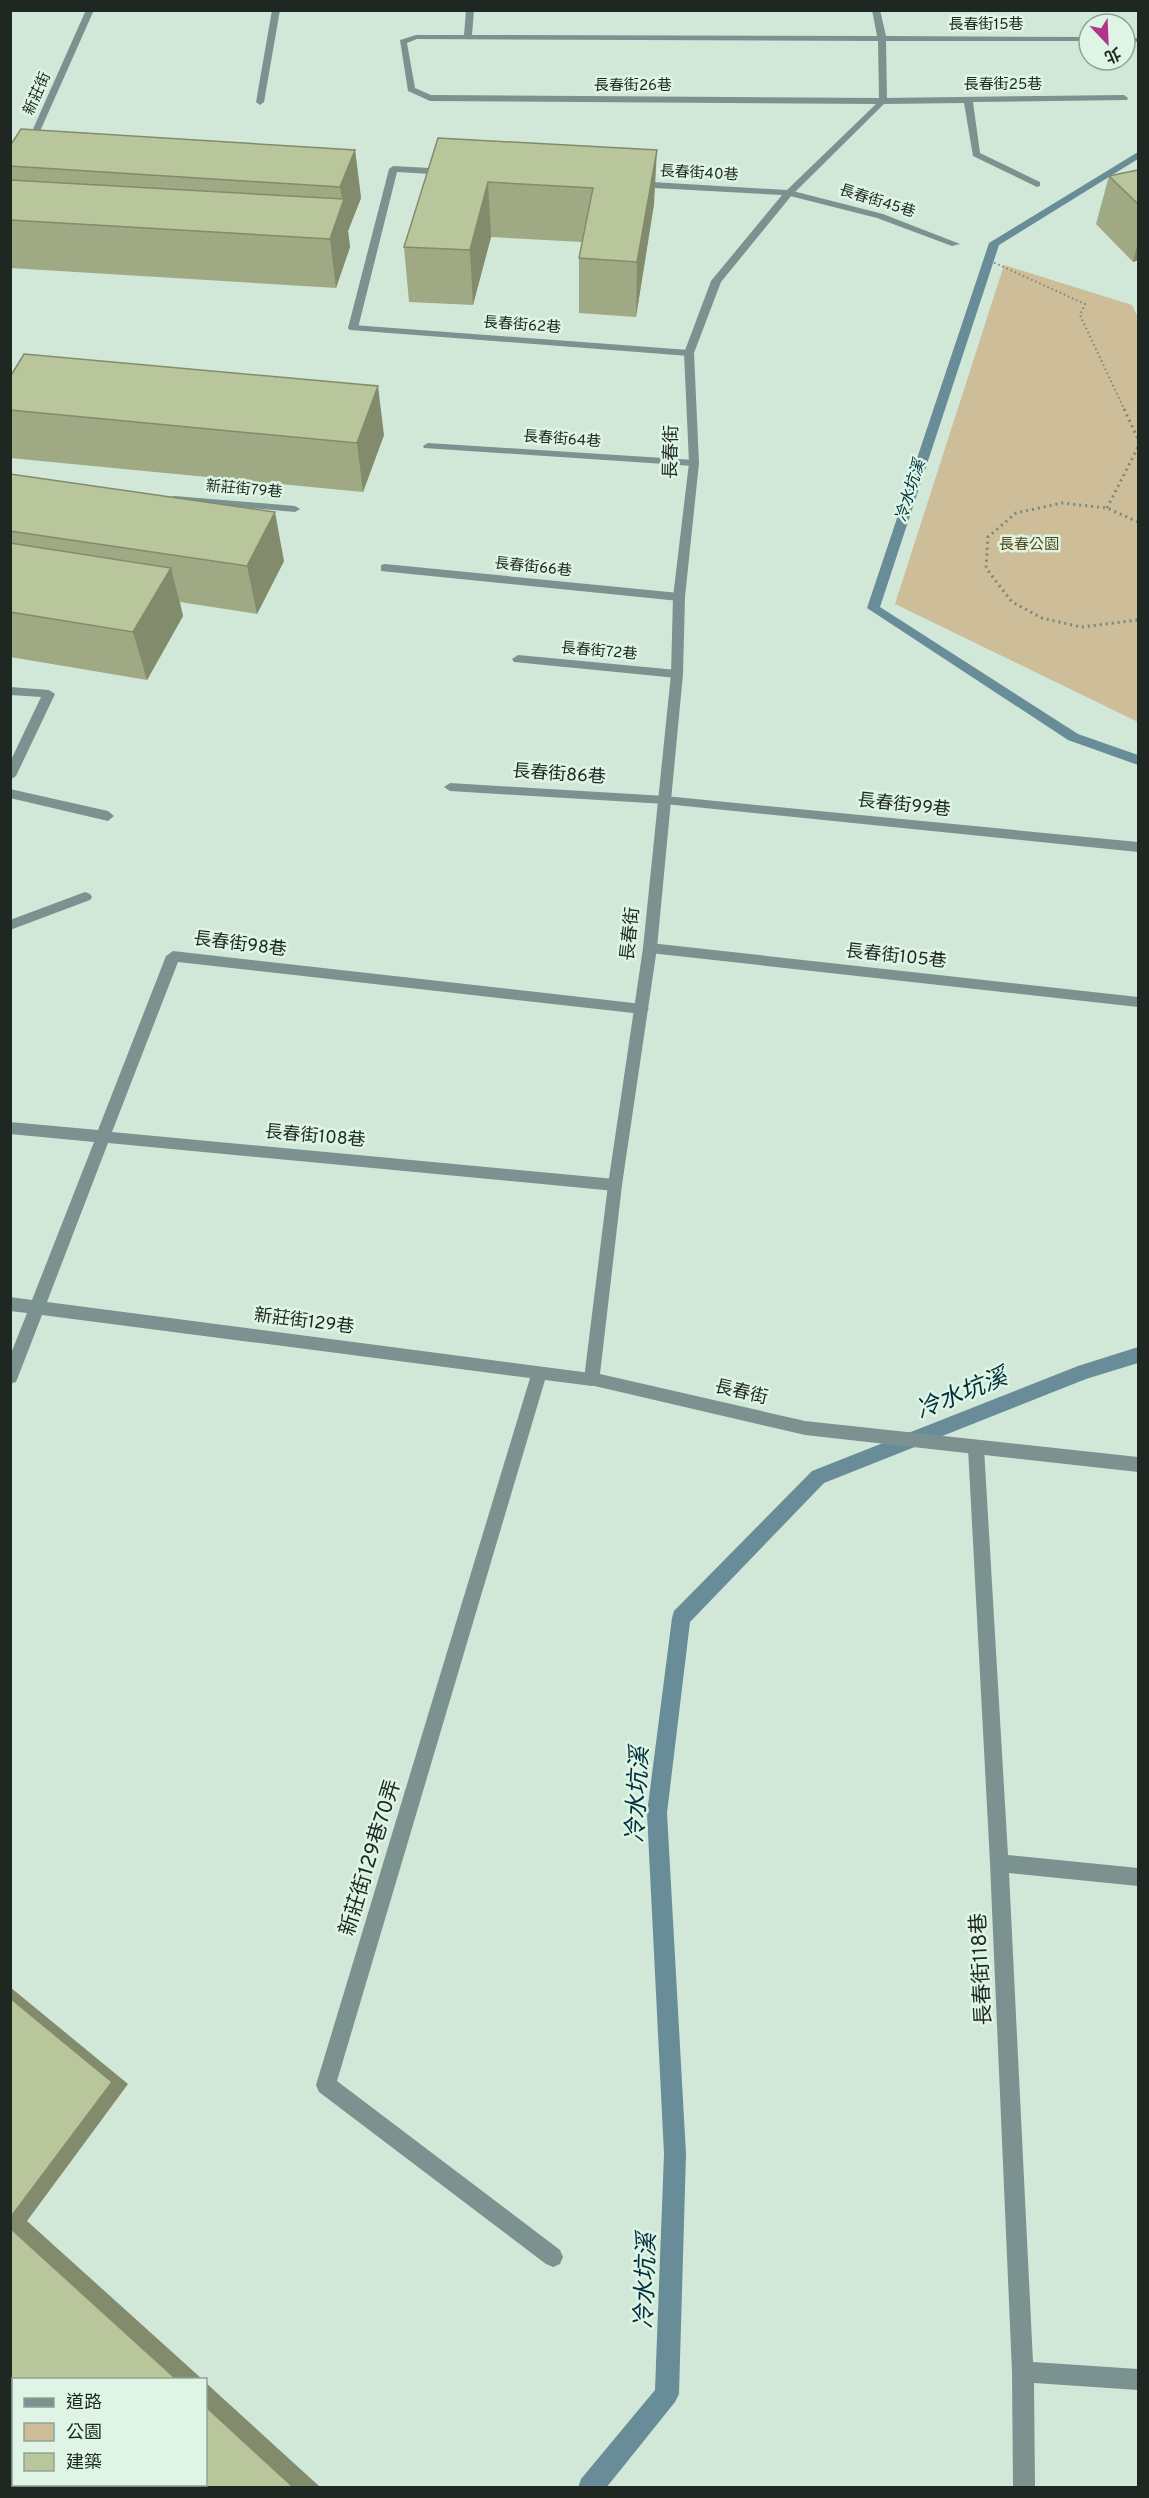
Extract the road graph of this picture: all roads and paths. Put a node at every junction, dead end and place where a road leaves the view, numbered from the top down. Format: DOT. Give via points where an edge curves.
graph roads {
  1 [pos="90,10"];
  2 [pos="276,10"];
  3 [pos="470,10"];
  4 [pos="876,10"];
  5 [pos="468,37"];
  6 [pos="882,38"];
  7 [pos="1077,39"];
  8 [pos="405,63"];
  9 [pos="1124,98"];
  10 [pos="968,99"];
  11 [pos="883,101"];
  12 [pos="260,102"];
  13 [pos="25,157"];
  14 [pos="463,173"];
  15 [pos="626,183"];
  16 [pos="1037,184"];
  17 [pos="789,193"];
  18 [pos="955,244"];
  19 [pos="689,353"];
  20 [pos="1138,439"];
  21 [pos="428,447"];
  22 [pos="1138,447"];
  23 [pos="694,463"];
  24 [pos="165,498"];
  25 [pos="1107,508"];
  26 [pos="295,509"];
  27 [pos="1138,522"];
  28 [pos="385,568"];
  29 [pos="679,597"];
  30 [pos="1138,620"];
  31 [pos="518,659"];
  32 [pos="677,674"];
  33 [pos="10,691"];
  34 [pos="10,776"];
  35 [pos="450,787"];
  36 [pos="10,793"];
  37 [pos="665,800"];
  38 [pos="108,816"];
  39 [pos="1138,847"];
  40 [pos="85,897"];
  41 [pos="10,925"];
  42 [pos="650,948"];
  43 [pos="1138,1002"];
  44 [pos="642,1009"];
  45 [pos="10,1128"];
  46 [pos="103,1137"];
  47 [pos="615,1185"];
  48 [pos="10,1304"];
  49 [pos="37,1308"];
  50 [pos="540,1372"];
  51 [pos="10,1377"];
  52 [pos="592,1379"];
  53 [pos="976,1449"];
  54 [pos="1138,1465"];
  55 [pos="999,1863"];
  56 [pos="1138,1877"];
  57 [pos="553,2257"];
  58 [pos="1023,2372"];
  59 [pos="1138,2379"];
  60 [pos="1024,2487"];
  1 -- 13 [label="street, 新莊街"];
  2 -- 12 [label="street"];
  3 -- 5 [label="street"];
  4 -- 6 [label="street"];
  5 -- 6 [label="street, 長春街15巷"];
  5 -- 8 [label="street, 長春街15巷" via="416,37 403,42"];
  6 -- 7 [label="street, 長春街15巷"];
  6 -- 11 [label="street"];
  8 -- 11 [label="street, 長春街26巷" via="411,89 430,98"];
  9 -- 10 [label="street, 長春街25巷"];
  10 -- 11 [label="street, 長春街25巷"];
  10 -- 16 [label="street" via="976,154"];
  11 -- 17 [label="street, 長春街"];
  14 -- 19 [label="street, 長春街62巷" via="393,169 353,328"];
  15 -- 17 [label="street, 長春街40巷"];
  17 -- 18 [label="street, 長春街45巷" via="880,216"];
  17 -- 19 [label="street, 長春街" via="716,281"];
  18 -- 20 [label="path" via="1085,304 1080,315"];
  19 -- 23 [label="street, 長春街"];
  21 -- 23 [label="street, 長春街64巷"];
  22 -- 25 [label="path"];
  23 -- 29 [label="street, 長春街"];
  24 -- 26 [label="street, 新莊街79巷"];
  25 -- 27 [label="path"];
  25 -- 30 [label="path" via="1062,503 1016,513 988,537 986,568 1012,602 1042,618 1081,627"];
  28 -- 29 [label="street, 長春街66巷"];
  29 -- 32 [label="street, 長春街"];
  31 -- 32 [label="street, 長春街72巷"];
  32 -- 37 [label="street, 長春街"];
  33 -- 34 [label="street" via="49,694"];
  35 -- 37 [label="street, 長春街86巷"];
  36 -- 38 [label="street"];
  37 -- 39 [label="street, 長春街99巷"];
  37 -- 42 [label="street, 長春街"];
  40 -- 41 [label="street"];
  42 -- 43 [label="street, 長春街105巷"];
  42 -- 44 [label="street, 長春街"];
  44 -- 46 [label="street, 長春街98巷" via="173,956"];
  44 -- 47 [label="street, 長春街"];
  45 -- 46 [label="street, 長春街108巷"];
  46 -- 47 [label="street, 長春街108巷"];
  46 -- 49 [label="street, 長春街98巷"];
  47 -- 52 [label="street, 長春街"];
  48 -- 49 [label="street, 新莊街129巷"];
  49 -- 50 [label="street, 新莊街129巷"];
  49 -- 51 [label="street, 長春街98巷"];
  50 -- 52 [label="street, 新莊街129巷"];
  50 -- 57 [label="street, 新莊街129巷70弄" via="326,2085"];
  52 -- 53 [label="street, 長春街" via="805,1428"];
  53 -- 54 [label="street, 長春街"];
  53 -- 55 [label="street, 長春街118巷"];
  55 -- 56 [label="street"];
  55 -- 58 [label="street, 長春街118巷"];
  58 -- 59 [label="street"];
  58 -- 60 [label="street, 長春街118巷"];
}
